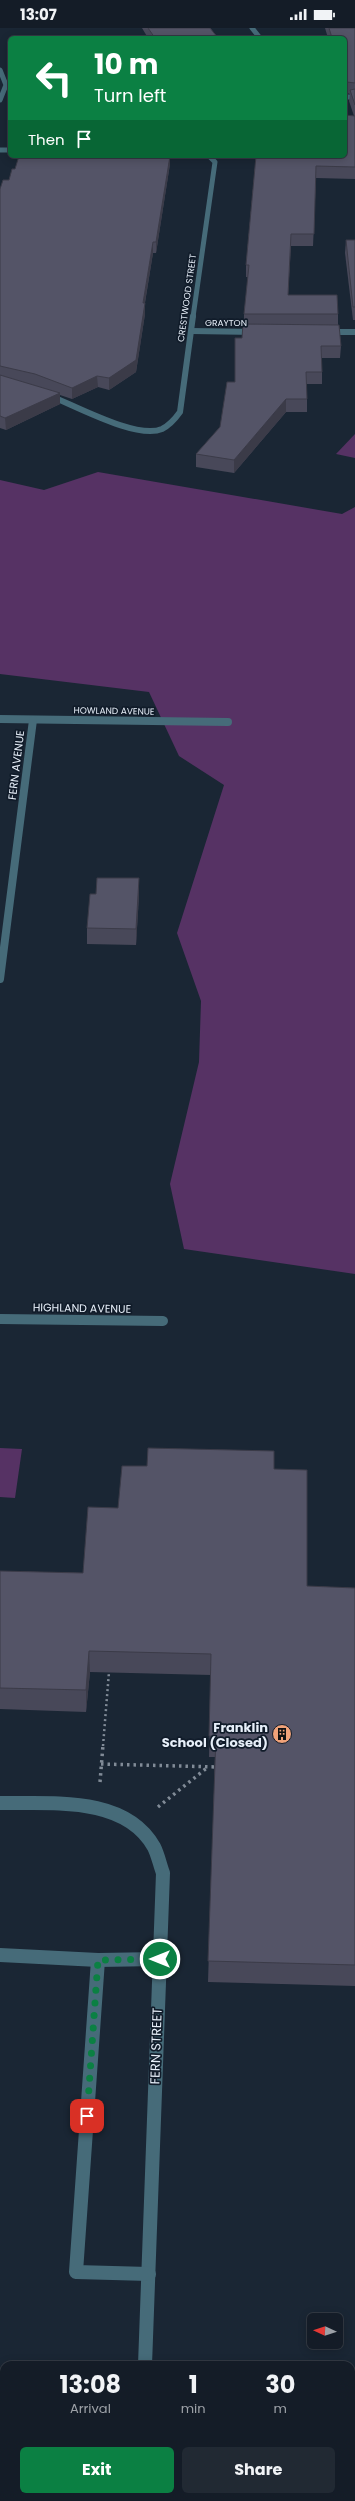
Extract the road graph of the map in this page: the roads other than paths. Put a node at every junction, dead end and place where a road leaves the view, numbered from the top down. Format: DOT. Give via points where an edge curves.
graph roads {
  1 [pos="252,28"];
  2 [pos="258,36"];
  3 [pos="0,70"];
  4 [pos="0,100"];
  5 [pos="211,158"];
  6 [pos="192,331"];
  7 [pos="260,332"];
  8 [pos="316,332"];
  9 [pos="355,332"];
  10 [pos="41,393"];
  11 [pos="0,719"];
  12 [pos="33,720"];
  13 [pos="228,722"];
  14 [pos="0,978"];
  15 [pos="0,1319"];
  16 [pos="163,1321"];
  17 [pos="0,1803"];
  18 [pos="0,1955"];
  19 [pos="160,1959"];
  20 [pos="98,1960"];
  21 [pos="148,2274"];
  22 [pos="145,2361"];
  1 -- 2 [label="street"];
  3 -- 4 [label="street" via="6,85"];
  5 -- 6 [label="street, CRESTWOOD STREET" via="215,162"];
  6 -- 7 [label="street, GRAYTON"];
  6 -- 10 [label="street, CRESTWOOD STREET" via="180,412 169,425 153,430 124,428"];
  8 -- 9 [label="street"];
  11 -- 12 [label="street, HOWLAND AVENUE"];
  12 -- 13 [label="street, HOWLAND AVENUE"];
  12 -- 14 [label="street, FERN AVENUE"];
  15 -- 16 [label="street, HIGHLAND AVENUE"];
  17 -- 19 [label="street, FERN STREET" via="91,1806 112,1811 130,1820 150,1839 159,1855 163,1873"];
  18 -- 20 [label="street"];
  19 -- 20 [label="street"];
  19 -- 21 [label="street, FERN STREET"];
  20 -- 21 [label="street" via="76,2272"];
  21 -- 22 [label="street, FERN STREET"];
}
